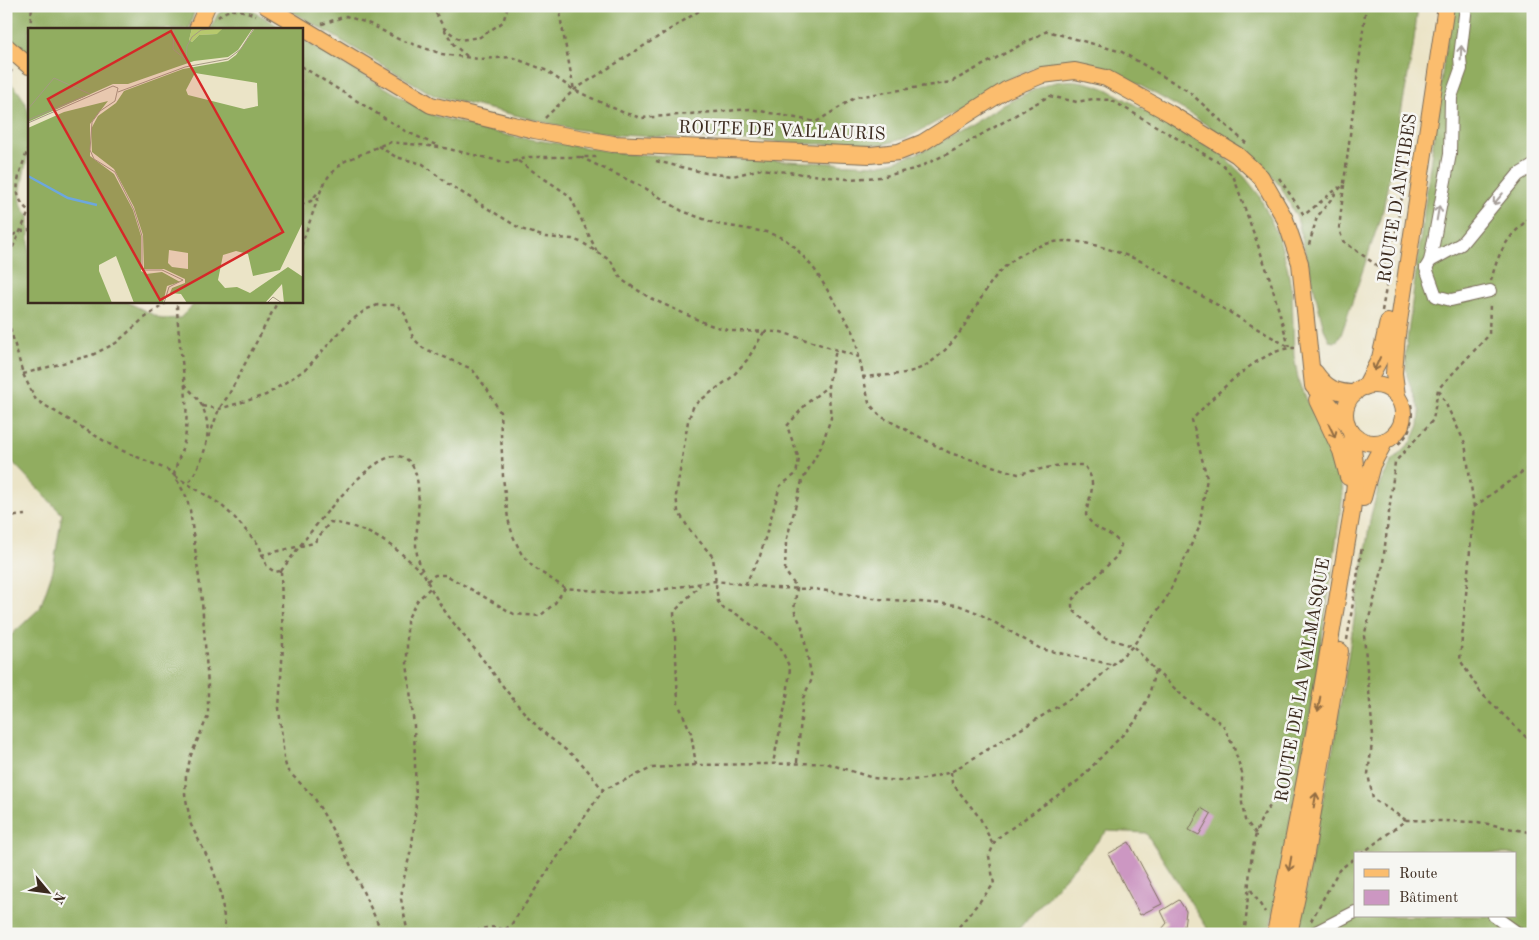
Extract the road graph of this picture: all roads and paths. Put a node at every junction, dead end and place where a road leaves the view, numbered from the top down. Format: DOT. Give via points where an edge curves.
graph roads {
  1 [pos="32,6"];
  2 [pos="432,6"];
  3 [pos="508,6"];
  4 [pos="564,6"];
  5 [pos="707,6"];
  6 [pos="1366,6"];
  7 [pos="1437,6"];
  8 [pos="1446,6"];
  9 [pos="1466,6"];
  10 [pos="261,11"];
  11 [pos="211,13"];
  12 [pos="30,28"];
  13 [pos="198,28"];
  14 [pos="301,28"];
  15 [pos="302,28"];
  16 [pos="444,28"];
  17 [pos="306,30"];
  18 [pos="6,46"];
  19 [pos="468,57"];
  20 [pos="28,65"];
  21 [pos="302,67"];
  22 [pos="574,90"];
  23 [pos="534,130"];
  24 [pos="377,146"];
  25 [pos="440,147"];
  26 [pos="28,149"];
  27 [pos="517,160"];
  28 [pos="647,160"];
  29 [pos="1533,166"];
  30 [pos="328,177"];
  31 [pos="1344,183"];
  32 [pos="302,205"];
  33 [pos="28,210"];
  34 [pos="28,213"];
  35 [pos="1533,215"];
  36 [pos="6,223"];
  37 [pos="20,230"];
  38 [pos="28,230"];
  39 [pos="302,243"];
  40 [pos="1309,247"];
  41 [pos="599,255"];
  42 [pos="6,262"];
  43 [pos="1406,264"];
  44 [pos="1428,264"];
  45 [pos="1389,265"];
  46 [pos="1490,291"];
  47 [pos="168,302"];
  48 [pos="177,302"];
  49 [pos="277,302"];
  50 [pos="6,313"];
  51 [pos="764,332"];
  52 [pos="1289,347"];
  53 [pos="1308,348"];
  54 [pos="836,350"];
  55 [pos="859,357"];
  56 [pos="1310,365"];
  57 [pos="24,374"];
  58 [pos="862,377"];
  59 [pos="185,384"];
  60 [pos="828,386"];
  61 [pos="1313,386"];
  62 [pos="1438,389"];
  63 [pos="1360,390"];
  64 [pos="1396,396"];
  65 [pos="202,406"];
  66 [pos="219,409"];
  67 [pos="1349,428"];
  68 [pos="209,437"];
  69 [pos="1385,441"];
  70 [pos="1533,464"];
  71 [pos="174,475"];
  72 [pos="188,484"];
  73 [pos="1474,507"];
  74 [pos="25,515"];
  75 [pos="6,517"];
  76 [pos="298,549"];
  77 [pos="261,555"];
  78 [pos="1343,569"];
  79 [pos="281,571"];
  80 [pos="424,574"];
  81 [pos="427,581"];
  82 [pos="715,581"];
  83 [pos="700,584"];
  84 [pos="745,585"];
  85 [pos="430,588"];
  86 [pos="564,588"];
  87 [pos="797,588"];
  88 [pos="1133,646"];
  89 [pos="1114,665"];
  90 [pos="1155,670"];
  91 [pos="1533,744"];
  92 [pos="797,762"];
  93 [pos="773,763"];
  94 [pos="696,765"];
  95 [pos="951,772"];
  96 [pos="1291,781"];
  97 [pos="603,790"];
  98 [pos="1406,820"];
  99 [pos="1533,833"];
  100 [pos="1256,835"];
  101 [pos="993,845"];
  102 [pos="1364,852"];
  103 [pos="1354,859"];
  104 [pos="1250,888"];
  105 [pos="1354,912"];
  106 [pos="1497,918"];
  107 [pos="504,930"];
  108 [pos="1314,931"];
  109 [pos="1280,932"];
  110 [pos="226,934"];
  111 [pos="383,934"];
  112 [pos="408,934"];
  113 [pos="468,934"];
  114 [pos="499,934"];
  115 [pos="953,934"];
  116 [pos="1244,934"];
  117 [pos="1519,934"];
  1 -- 12 [label="path"];
  2 -- 16 [label="path"];
  3 -- 16 [label="path" via="503,22 480,37 460,40"];
  4 -- 22 [label="path" via="560,16"];
  5 -- 22 [label="path"];
  6 -- 31 [label="path"];
  7 -- 63 [label="main road, ROUTE D'ANTIBES, one-way" via="1386,335 1380,358"];
  8 -- 43 [label="main road, ROUTE D'ANTIBES"];
  44 -- 9 [label="street, one-way" via="1450,154 1451,97 1461,70"];
  10 -- 11 [label="path" via="232,9"];
  10 -- 14 [label="main road, ROUTE DE VALLAURIS"];
  11 -- 13 [label="main road"];
  15 -- 17 [label="main road, ROUTE DE VALLAURIS"];
  16 -- 19 [label="path" via="454,45"];
  17 -- 19 [label="path" via="346,16 442,54"];
  17 -- 23 [label="main road, ROUTE DE VALLAURIS" via="430,105"];
  18 -- 20 [label="main road"];
  19 -- 22 [label="path" via="511,57 545,70"];
  21 -- 25 [label="path" via="405,131"];
  22 -- 23 [label="path"];
  23 -- 53 [label="main road, ROUTE DE VALLAURIS" via="613,144 870,155 899,152 922,143 1006,90 1042,75 1074,71 1106,78 1237,154 1261,177 1285,219 1296,249"];
  24 -- 25 [label="path" via="390,142"];
  24 -- 30 [label="path" via="343,162"];
  24 -- 41 [label="path" via="396,157 423,164 448,184 521,229 572,239"];
  25 -- 27 [label="path" via="508,163"];
  26 -- 33 [label="path" via="16,186 18,199"];
  27 -- 41 [label="path" via="570,196"];
  27 -- 55 [label="path" via="580,156 645,188 682,211 717,224 783,238 815,270 854,333"];
  28 -- 52 [label="path" via="733,176 761,169 847,179 881,177 918,168 949,153 1048,96 1077,102 1110,100 1223,165 1234,178 1270,279"];
  29 -- 44 [label="street, one-way" via="1518,175 1460,244"];
  30 -- 32 [label="path" via="311,201"];
  30 -- 39 [label="path"];
  31 -- 40 [label="path" via="1317,217"];
  31 -- 45 [label="path" via="1339,229 1343,241 1379,266"];
  34 -- 37 [label="path"];
  35 -- 46 [label="path" via="1513,232 1501,248"];
  36 -- 37 [label="path" via="11,236"];
  37 -- 38 [label="path"];
  37 -- 42 [label="path"];
  41 -- 51 [label="path" via="611,261 622,280 650,298 707,324 731,331"];
  43 -- 44 [label="street"];
  43 -- 64 [label="main road, ROUTE D'ANTIBES" via="1394,361"];
  44 -- 46 [label="street" via="1436,296 1451,300"];
  46 -- 62 [label="path" via="1488,335"];
  47 -- 57 [label="path" via="116,343 92,355"];
  48 -- 59 [label="path" via="177,333"];
  49 -- 66 [label="path"];
  50 -- 57 [label="path"];
  51 -- 54 [label="path" via="780,332"];
  51 -- 82 [label="path" via="732,377 694,405 688,421 676,496 678,511 713,557"];
  52 -- 53 [label="path"];
  52 -- 58 [label="path" via="1246,324 1221,305 1136,259 1066,241 1041,245 1002,269 988,286 966,326 928,365 912,371"];
  52 -- 88 [label="path" via="1249,365 1192,420 1207,478 1199,528 1167,597"];
  53 -- 56 [label="main road, ROUTE DE VALLAURIS"];
  54 -- 55 [label="path"];
  54 -- 60 [label="path"];
  55 -- 58 [label="path"];
  56 -- 61 [label="main road, ROUTE DE VALLAURIS"];
  56 -- 63 [label="main road" via="1328,388"];
  57 -- 71 [label="path" via="36,400 116,448"];
  58 -- 88 [label="path" via="869,403 880,416 950,453 1018,474 1060,465 1084,465 1093,475 1086,516 1091,525 1117,538 1121,545 1117,556 1072,600 1072,609 1102,637"];
  59 -- 65 [label="path"];
  59 -- 71 [label="path" via="186,434"];
  60 -- 84 [label="path" via="786,426 798,459 796,474 780,486 760,556"];
  60 -- 87 [label="path" via="831,418 821,447 802,481 786,542 785,571"];
  61 -- 67 [label="main road"];
  61 -- 78 [label="main road, ROUTE DE VALLAURIS, one-way" via="1348,471"];
  62 -- 73 [label="path" via="1465,443"];
  62 -- 98 [label="path" via="1433,420 1395,462 1382,571 1364,636 1373,735 1368,774 1373,799"];
  63 -- 64 [label="main road" via="1382,387"];
  63 -- 67 [label="main road" via="1346,408"];
  64 -- 69 [label="main road" via="1401,403 1403,418 1397,432"];
  65 -- 66 [label="path"];
  65 -- 68 [label="path"];
  66 -- 68 [label="path"];
  66 -- 86 [label="path" via="266,395 284,384 306,369 349,322 367,309 378,305 397,305 405,314 413,338 423,348 472,369 487,389 500,412 508,519 513,536 533,567"];
  67 -- 69 [label="main road" via="1363,441"];
  67 -- 78 [label="main road, ROUTE DE LA VALMASQUE" via="1356,485"];
  68 -- 72 [label="path"];
  109 -- 69 [label="main road, ROUTE DE LA VALMASQUE, one-way" via="1305,859 1365,487 1374,460"];
  70 -- 73 [label="path"];
  71 -- 72 [label="path"];
  71 -- 110 [label="path" via="190,510 202,601 208,686 208,716 191,755 185,794 191,825 211,864 221,893"];
  72 -- 77 [label="path" via="234,517 259,546"];
  73 -- 91 [label="path" via="1460,660 1481,693"];
  74 -- 75 [label="path"];
  76 -- 77 [label="path"];
  76 -- 79 [label="path"];
  76 -- 80 [label="path" via="314,544 330,522 350,525 382,538"];
  76 -- 80 [label="path" via="350,486 385,458 398,456 410,462 416,474 419,488 416,546"];
  77 -- 79 [label="path" via="267,566 275,572"];
  78 -- 109 [label="main road, ROUTE DE LA VALMASQUE, one-way"];
  79 -- 111 [label="path" via="283,646 279,708 287,770 314,797 342,847"];
  80 -- 81 [label="path"];
  81 -- 85 [label="path"];
  81 -- 86 [label="path" via="435,575 446,575 514,614 540,616 555,604"];
  82 -- 83 [label="path"];
  82 -- 84 [label="path"];
  82 -- 93 [label="path" via="718,602 779,645 790,668"];
  83 -- 86 [label="path" via="617,593"];
  83 -- 94 [label="path" via="674,612 678,703 691,733"];
  84 -- 87 [label="path"];
  85 -- 97 [label="path" via="450,621 536,725 578,760"];
  85 -- 112 [label="path" via="417,601 407,620 406,663 414,726 416,803 412,846 401,899"];
  87 -- 89 [label="path" via="958,605 1041,649"];
  87 -- 92 [label="path" via="794,610 802,627 812,679 802,698"];
  88 -- 89 [label="path"];
  88 -- 90 [label="path"];
  89 -- 95 [label="path" via="1086,689"];
  90 -- 100 [label="path" via="1186,699 1223,725 1242,773 1242,803 1246,820"];
  90 -- 101 [label="path" via="1149,696 1134,722 1080,780 996,838"];
  92 -- 93 [label="path"];
  92 -- 95 [label="path" via="826,763 873,778 899,781"];
  93 -- 94 [label="path"];
  94 -- 97 [label="path" via="652,768"];
  95 -- 101 [label="path" via="952,783 980,818"];
  96 -- 100 [label="path" via="1264,816"];
  97 -- 107 [label="path" via="511,925"];
  98 -- 99 [label="path" via="1478,822"];
  98 -- 102 [label="path"];
  100 -- 104 [label="path" via="1252,848"];
  101 -- 115 [label="path" via="989,856 994,884"];
  103 -- 108 [label="path" via="1339,870"];
  104 -- 109 [label="path"];
  104 -- 116 [label="path"];
  105 -- 108 [label="street"];
  106 -- 117 [label="street"];
  107 -- 113 [label="path" via="485,927"];
  107 -- 114 [label="path"];
}
